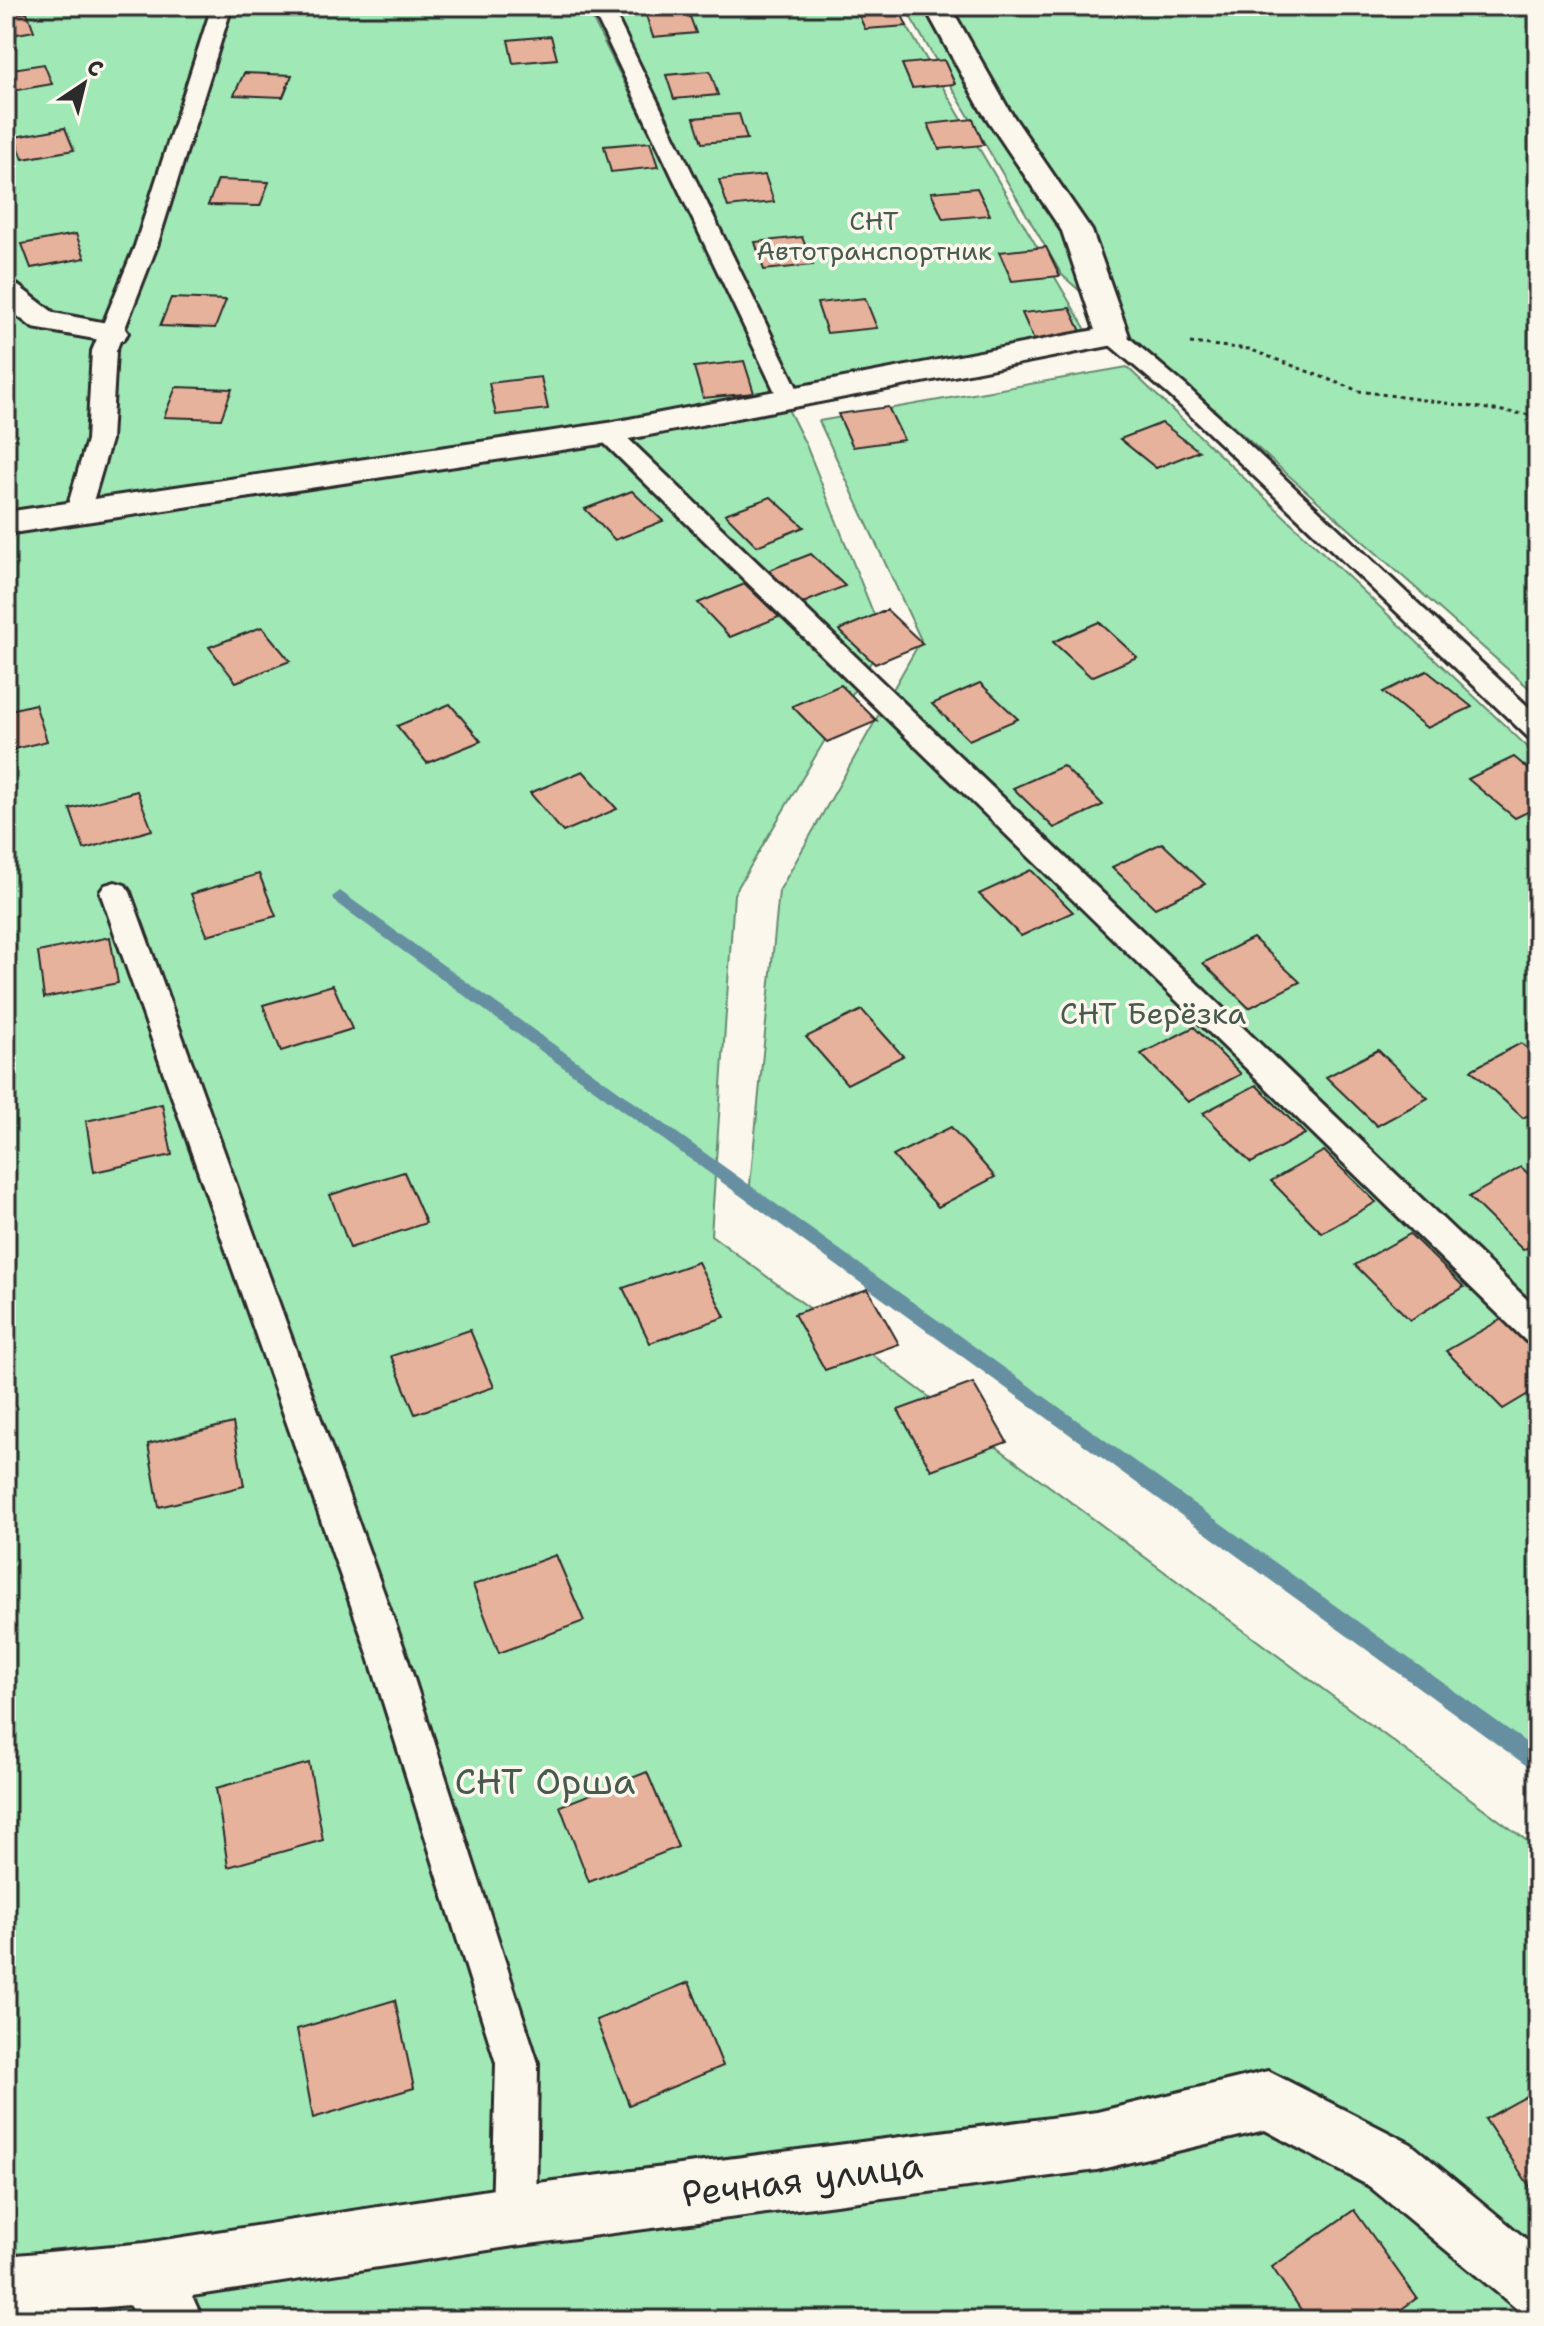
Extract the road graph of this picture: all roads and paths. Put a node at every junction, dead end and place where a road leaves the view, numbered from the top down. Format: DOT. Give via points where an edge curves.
graph roads {
  1 [pos="222,6"];
  2 [pos="601,6"];
  3 [pos="937,6"];
  4 [pos="6,292"];
  5 [pos="112,333"];
  6 [pos="1113,336"];
  7 [pos="790,398"];
  8 [pos="1538,416"];
  9 [pos="608,433"];
  10 [pos="77,515"];
  11 [pos="6,523"];
  12 [pos="1538,731"];
  13 [pos="115,892"];
  14 [pos="1538,1331"];
  15 [pos="514,2216"];
  16 [pos="6,2286"];
  17 [pos="1538,2288"];
  18 [pos="158,2296"];
  1 -- 5 [label="lane" via="146,246"];
  2 -- 7 [label="lane"];
  3 -- 6 [label="street" via="995,110 1077,231"];
  4 -- 5 [label="street" via="44,321"];
  5 -- 10 [label="lane" via="104,351 99,440"];
  6 -- 7 [label="street"];
  6 -- 8 [label="path" via="1249,349 1359,391"];
  6 -- 12 [label="lane"];
  7 -- 9 [label="street"];
  9 -- 10 [label="street"];
  9 -- 14 [label="lane"];
  10 -- 11 [label="street"];
  13 -- 15 [label="lane" via="386,1651 517,2063"];
  15 -- 17 [label="street, Речная улица" via="1097,2141 1268,2100 1390,2165"];
  15 -- 18 [label="street, Речная улица"];
  16 -- 18 [label="street, Речная улица"];
}
